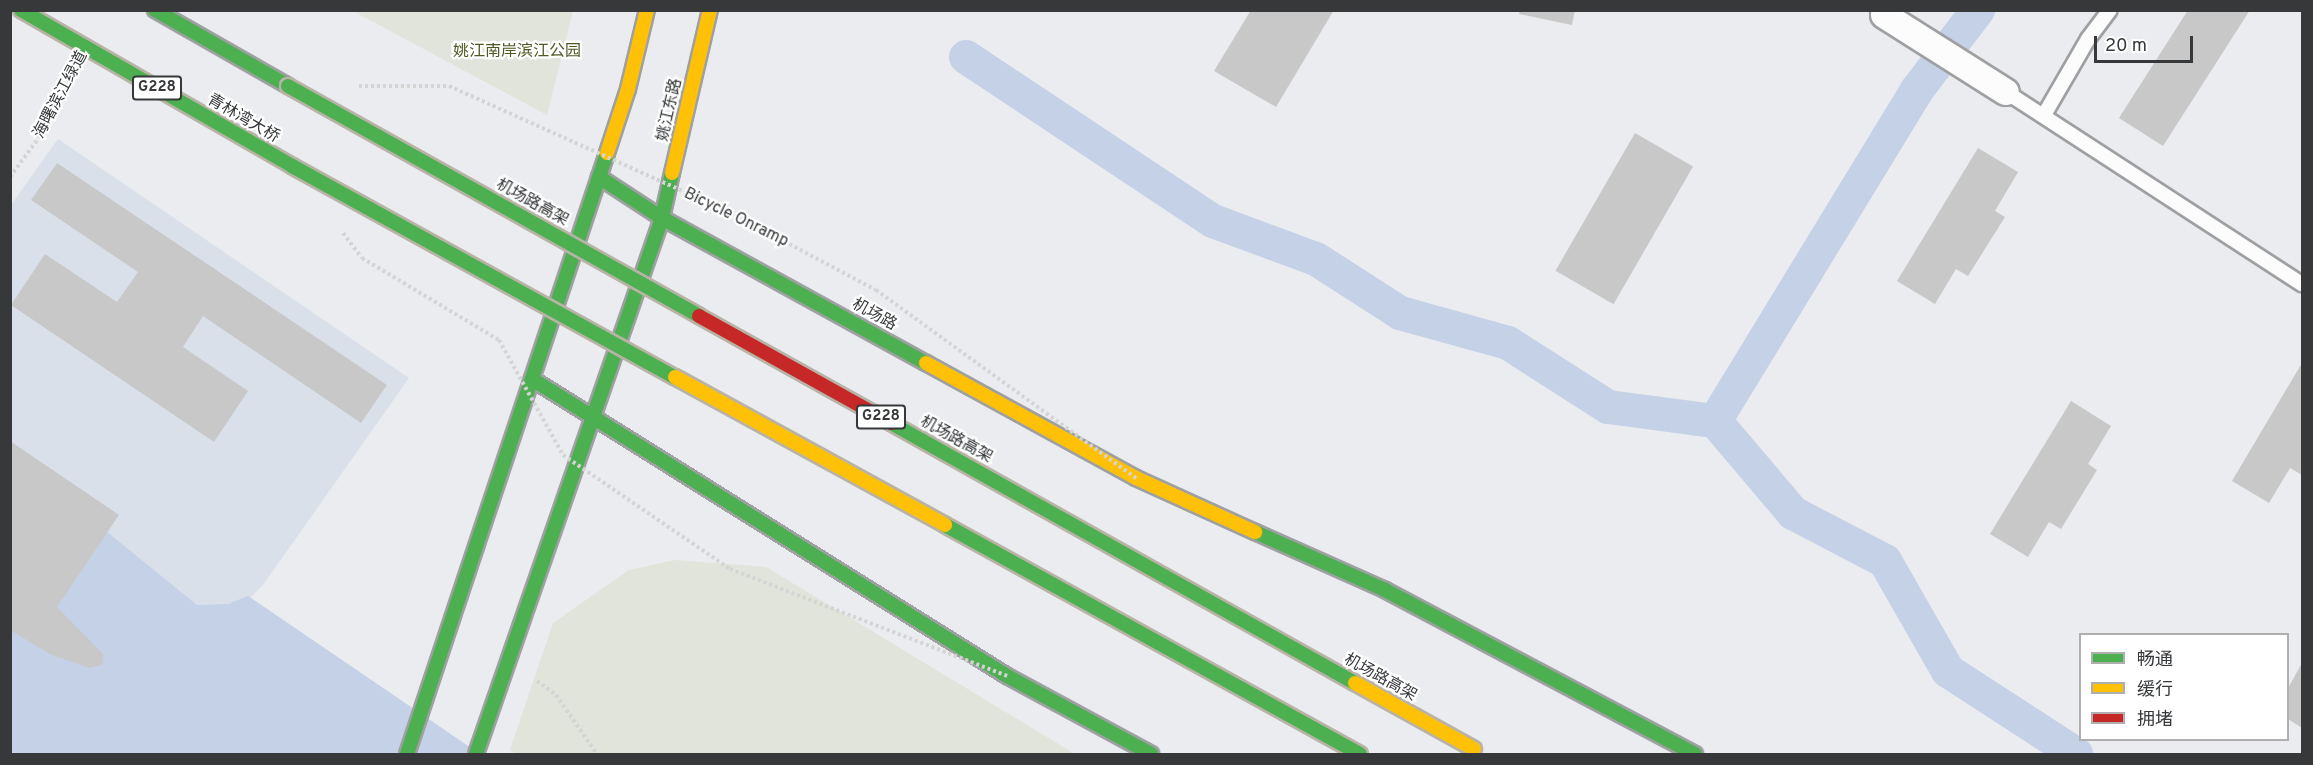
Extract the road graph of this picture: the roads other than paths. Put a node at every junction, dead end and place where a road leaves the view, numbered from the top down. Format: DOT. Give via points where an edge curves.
graph roads {
  1 [pos="21,10"];
  2 [pos="155,10"];
  3 [pos="647,10"];
  4 [pos="710,10"];
  5 [pos="2110,10"];
  6 [pos="1880,13"];
  7 [pos="2006,92"];
  8 [pos="2044,115"];
  9 [pos="599,177"];
  10 [pos="662,218"];
  11 [pos="2302,284"];
  12 [pos="532,379"];
  13 [pos="595,420"];
  14 [pos="1481,753"];
  15 [pos="407,754"];
  16 [pos="476,754"];
  17 [pos="1151,754"];
  18 [pos="1360,754"];
  19 [pos="1695,754"];
  1 -- 18 [label="main road, 青林湾大桥 / G228, bridge" via="292,166"];
  2 -- 14 [label="main road, 机场路高架 / G228, bridge"];
  3 -- 9 [label="main road" via="628,89"];
  4 -- 10 [label="main road, 姚江东路"];
  5 -- 8 [label="lane" via="2088,39"];
  6 -- 7 [label="street"];
  7 -- 8 [label="lane"];
  8 -- 11 [label="lane"];
  9 -- 10 [label="main road, 机场路"];
  9 -- 12 [label="main road"];
  10 -- 13 [label="main road, 姚江东路"];
  10 -- 19 [label="main road, 机场路" via="1136,478 1385,590"];
  12 -- 13 [label="main road"];
  12 -- 15 [label="main road"];
  13 -- 16 [label="main road, 姚江东路"];
  13 -- 17 [label="main road" via="1007,676"];
}
